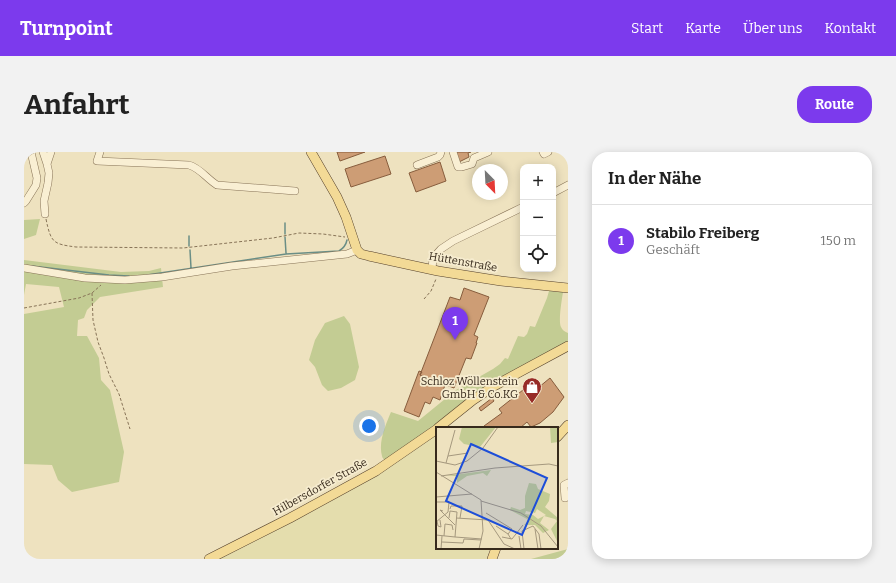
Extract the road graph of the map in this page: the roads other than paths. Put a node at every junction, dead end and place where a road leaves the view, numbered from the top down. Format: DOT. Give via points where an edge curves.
graph roads {
  1 [pos="31,152"];
  2 [pos="44,152"];
  3 [pos="50,152"];
  4 [pos="100,152"];
  5 [pos="311,152"];
  6 [pos="441,152"];
  7 [pos="453,152"];
  8 [pos="488,152"];
  9 [pos="544,152"];
  10 [pos="548,152"];
  11 [pos="47,164"];
  12 [pos="417,165"];
  13 [pos="568,185"];
  14 [pos="295,191"];
  15 [pos="556,191"];
  16 [pos="24,203"];
  17 [pos="520,208"];
  18 [pos="45,216"];
  19 [pos="358,250"];
  20 [pos="24,268"];
  21 [pos="435,270"];
  22 [pos="568,288"];
  23 [pos="568,346"];
  24 [pos="568,424"];
  25 [pos="439,427"];
  26 [pos="436,429"];
  27 [pos="558,436"];
  28 [pos="568,483"];
  29 [pos="565,498"];
  30 [pos="496,549"];
  31 [pos="209,559"];
  32 [pos="492,559"];
  1 -- 16 [label="street" via="37,178 36,185"];
  2 -- 3 [label="street"];
  2 -- 11 [label="street"];
  3 -- 11 [label="street"];
  4 -- 14 [label="street" via="97,161 189,165 217,185"];
  5 -- 19 [label="main road" via="337,197"];
  6 -- 12 [label="street" via="438,157"];
  7 -- 8 [label="street" via="458,167 462,167 472,164 474,158"];
  9 -- 10 [label="street"];
  11 -- 18 [label="street" via="49,173 44,201"];
  13 -- 15 [label="street"];
  17 -- 21 [label="street" via="441,249 434,258"];
  19 -- 20 [label="street" via="347,254 125,280 85,278"];
  19 -- 21 [label="main road, Hüttenstraße" via="361,254"];
  21 -- 22 [label="main road, Hüttenstraße" via="501,281"];
  23 -- 25 [label="main road, Hilbersdorfer Straße" via="494,386"];
  24 -- 27 [label="main road"];
  26 -- 31 [label="main road, Hilbersdorfer Straße" via="376,471"];
  28 -- 29 [label="street" via="564,485"];
  30 -- 32 [label="main road"];
}
